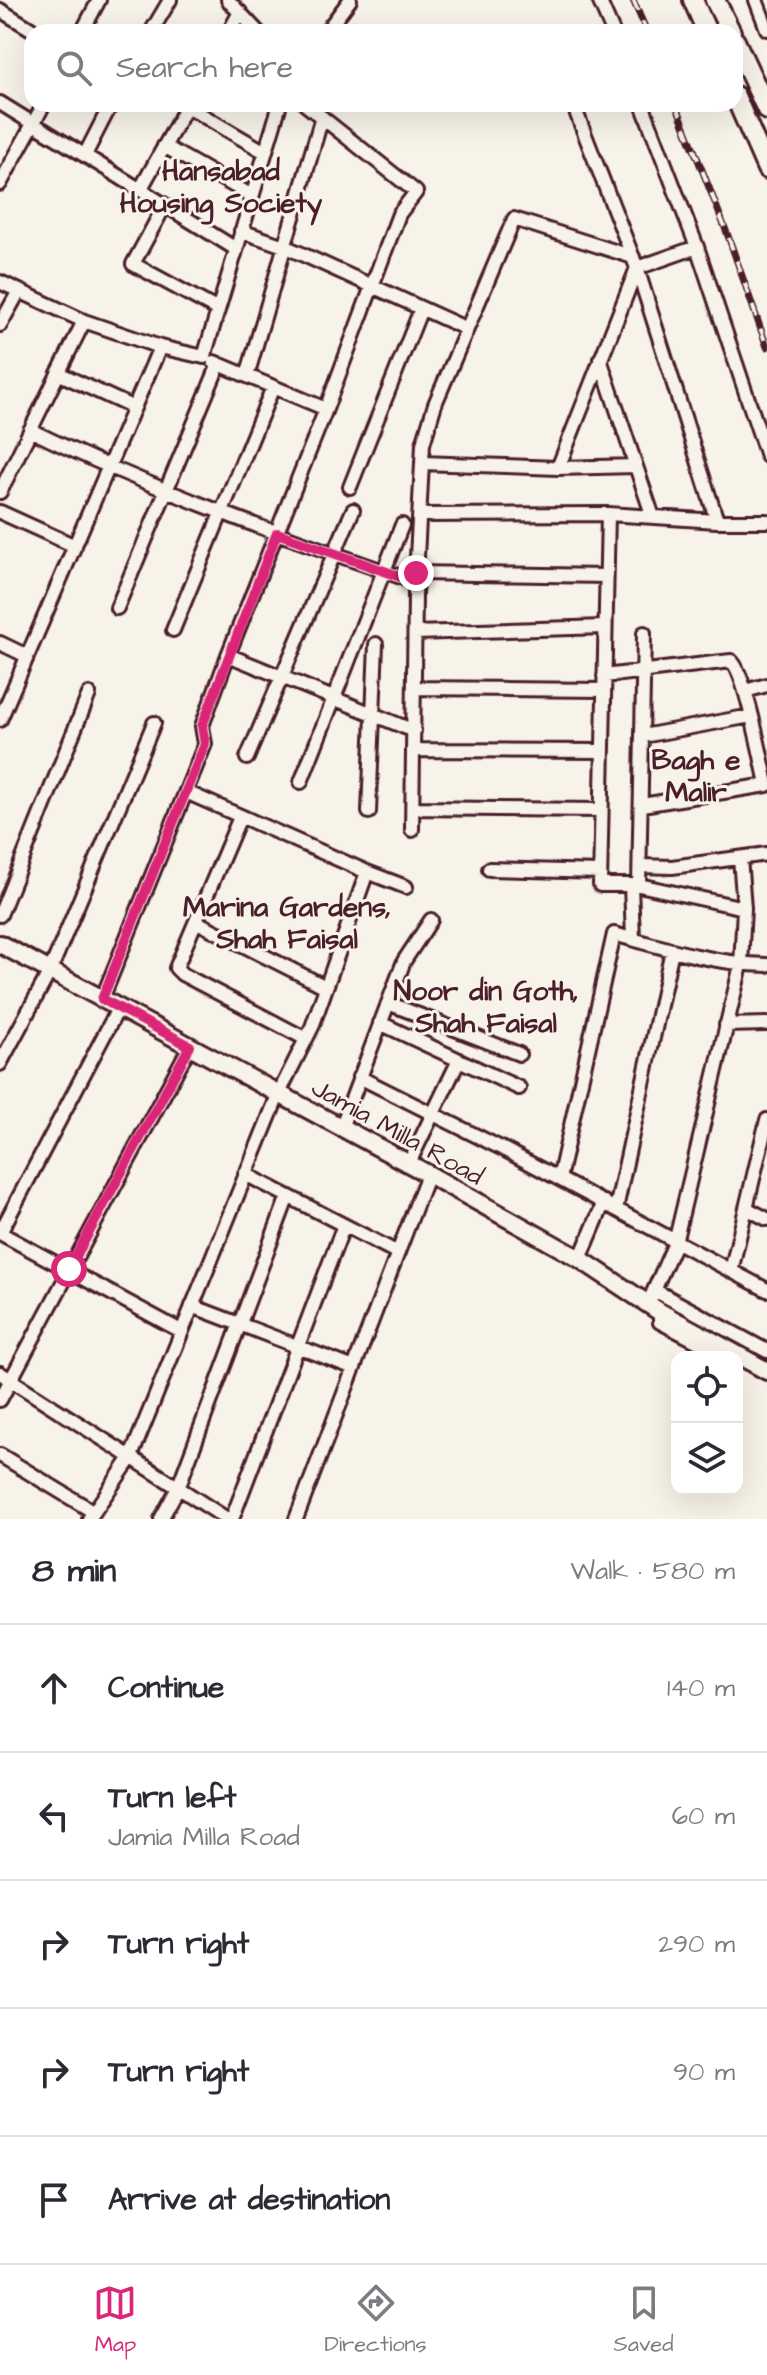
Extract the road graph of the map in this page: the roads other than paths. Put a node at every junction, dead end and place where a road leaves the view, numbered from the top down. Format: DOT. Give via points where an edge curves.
graph roads {
  1 [pos="99,0"];
  2 [pos="170,0"];
  3 [pos="228,0"];
  4 [pos="350,0"];
  5 [pos="599,0"];
  6 [pos="693,0"];
  7 [pos="715,0"];
  8 [pos="760,2"];
  9 [pos="0,10"];
  10 [pos="240,12"];
  11 [pos="86,24"];
  12 [pos="156,24"];
  13 [pos="233,24"];
  14 [pos="251,24"];
  15 [pos="332,24"];
  16 [pos="610,24"];
  17 [pos="704,24"];
  18 [pos="727,24"];
  19 [pos="24,25"];
  20 [pos="767,29"];
  21 [pos="743,58"];
  22 [pos="0,103"];
  23 [pos="767,110"];
  24 [pos="39,112"];
  25 [pos="107,112"];
  26 [pos="182,112"];
  27 [pos="198,112"];
  28 [pos="278,112"];
  29 [pos="315,112"];
  30 [pos="576,112"];
  31 [pos="645,112"];
  32 [pos="742,112"];
  33 [pos="322,117"];
  34 [pos="33,123"];
  35 [pos="164,146"];
  36 [pos="265,152"];
  37 [pos="85,155"];
  38 [pos="767,169"];
  39 [pos="0,184"];
  40 [pos="140,190"];
  41 [pos="252,196"];
  42 [pos="165,205"];
  43 [pos="241,231"];
  44 [pos="284,246"];
  45 [pos="697,247"];
  46 [pos="236,249"];
  47 [pos="635,263"];
  48 [pos="0,282"];
  49 [pos="372,288"];
  50 [pos="19,291"];
  51 [pos="421,309"];
  52 [pos="218,310"];
  53 [pos="84,321"];
  54 [pos="0,325"];
  55 [pos="467,329"];
  56 [pos="160,347"];
  57 [pos="204,357"];
  58 [pos="600,359"];
  59 [pos="219,364"];
  60 [pos="58,373"];
  61 [pos="247,376"];
  62 [pos="273,387"];
  63 [pos="134,408"];
  64 [pos="326,409"];
  65 [pos="30,430"];
  66 [pos="767,456"];
  67 [pos="422,463"];
  68 [pos="636,466"];
  69 [pos="108,468"];
  70 [pos="558,468"];
  71 [pos="350,487"];
  72 [pos="1,488"];
  73 [pos="167,492"];
  74 [pos="353,510"];
  75 [pos="0,512"];
  76 [pos="222,514"];
  77 [pos="608,514"];
  78 [pos="420,515"];
  79 [pos="653,517"];
  80 [pos="717,521"];
  81 [pos="767,521"];
  82 [pos="402,525"];
  83 [pos="277,533"];
  84 [pos="75,546"];
  85 [pos="335,553"];
  86 [pos="383,571"];
  87 [pos="606,576"];
  88 [pos="416,578"];
  89 [pos="117,608"];
  90 [pos="605,627"];
  91 [pos="173,630"];
  92 [pos="415,633"];
  93 [pos="644,633"];
  94 [pos="0,643"];
  95 [pos="376,644"];
  96 [pos="228,655"];
  97 [pos="27,656"];
  98 [pos="644,670"];
  99 [pos="604,676"];
  100 [pos="282,677"];
  101 [pos="767,685"];
  102 [pos="414,688"];
  103 [pos="604,690"];
  104 [pos="745,691"];
  105 [pos="89,694"];
  106 [pos="335,699"];
  107 [pos="372,714"];
  108 [pos="751,716"];
  109 [pos="0,720"];
  110 [pos="154,723"];
  111 [pos="414,731"];
  112 [pos="643,736"];
  113 [pos="414,750"];
  114 [pos="603,751"];
  115 [pos="247,758"];
  116 [pos="301,782"];
  117 [pos="767,784"];
  118 [pos="186,792"];
  119 [pos="642,805"];
  120 [pos="413,808"];
  121 [pos="601,810"];
  122 [pos="369,812"];
  123 [pos="240,817"];
  124 [pos="412,830"];
  125 [pos="767,854"];
  126 [pos="740,858"];
  127 [pos="641,866"];
  128 [pos="489,869"];
  129 [pos="367,872"];
  130 [pos="600,872"];
  131 [pos="635,885"];
  132 [pos="406,887"];
  133 [pos="744,908"];
  134 [pos="0,915"];
  135 [pos="431,920"];
  136 [pos="197,922"];
  137 [pos="633,939"];
  138 [pos="0,944"];
  139 [pos="672,950"];
  140 [pos="741,965"];
  141 [pos="767,965"];
  142 [pos="50,971"];
  143 [pos="326,987"];
  144 [pos="102,999"];
  145 [pos="388,1003"];
  146 [pos="119,1007"];
  147 [pos="380,1023"];
  148 [pos="767,1024"];
  149 [pos="726,1025"];
  150 [pos="306,1039"];
  151 [pos="190,1046"];
  152 [pos="519,1054"];
  153 [pos="459,1060"];
  154 [pos="0,1064"];
  155 [pos="359,1077"];
  156 [pos="519,1088"];
  157 [pos="279,1093"];
  158 [pos="434,1114"];
  159 [pos="767,1120"];
  160 [pos="341,1128"];
  161 [pos="409,1163"];
  162 [pos="245,1174"];
  163 [pos="428,1174"];
  164 [pos="559,1179"];
  165 [pos="288,1196"];
  166 [pos="610,1206"];
  167 [pos="746,1208"];
  168 [pos="767,1219"];
  169 [pos="344,1225"];
  170 [pos="0,1233"];
  171 [pos="675,1243"];
  172 [pos="398,1253"];
  173 [pos="580,1259"];
  174 [pos="69,1269"];
  175 [pos="731,1271"];
  176 [pos="767,1290"];
  177 [pos="654,1304"];
  178 [pos="192,1306"];
  179 [pos="240,1325"];
  180 [pos="181,1331"];
  181 [pos="296,1346"];
  182 [pos="716,1351"];
  183 [pos="767,1351"];
  184 [pos="743,1365"];
  185 [pos="354,1368"];
  186 [pos="767,1371"];
  187 [pos="0,1373"];
  188 [pos="767,1378"];
  189 [pos="12,1381"];
  190 [pos="0,1400"];
  191 [pos="0,1455"];
  192 [pos="130,1459"];
  193 [pos="178,1488"];
  194 [pos="92,1515"];
  195 [pos="161,1519"];
  196 [pos="230,1519"];
  197 [pos="296,1519"];
  1 -- 11 [label="street"];
  2 -- 12 [label="street"];
  3 -- 10 [label="street"];
  4 -- 15 [label="street"];
  5 -- 16 [label="street"];
  6 -- 17 [label="highway"];
  7 -- 18 [label="highway"];
  8 -- 20 [label="street"];
  9 -- 19 [label="street"];
  10 -- 13 [label="street"];
  10 -- 14 [label="street"];
  21 -- 23 [label="highway"];
  22 -- 34 [label="street"];
  24 -- 34 [label="street"];
  25 -- 37 [label="street"];
  26 -- 35 [label="street"];
  27 -- 36 [label="street"];
  28 -- 36 [label="street"];
  29 -- 33 [label="street"];
  30 -- 47 [label="street"];
  31 -- 45 [label="street"];
  32 -- 38 [label="highway"];
  33 -- 44 [label="street"];
  33 -- 49 [label="street" via="416,192 399,214"];
  34 -- 37 [label="street"];
  34 -- 39 [label="street"];
  35 -- 40 [label="street"];
  35 -- 41 [label="street"];
  36 -- 41 [label="street"];
  37 -- 40 [label="street"];
  40 -- 42 [label="street"];
  41 -- 43 [label="street"];
  42 -- 46 [label="street"];
  42 -- 52 [label="street" via="133,264"];
  43 -- 44 [label="street"];
  43 -- 46 [label="street"];
  44 -- 49 [label="street"];
  44 -- 61 [label="street"];
  45 -- 47 [label="street"];
  45 -- 66 [label="street"];
  46 -- 52 [label="street"];
  47 -- 55 [label="street" via="514,219"];
  47 -- 58 [label="street"];
  47 -- 80 [label="street"];
  48 -- 50 [label="street"];
  49 -- 51 [label="street"];
  49 -- 64 [label="street"];
  50 -- 53 [label="street"];
  50 -- 54 [label="street"];
  51 -- 55 [label="street"];
  51 -- 71 [label="street"];
  52 -- 57 [label="street"];
  53 -- 56 [label="street"];
  53 -- 60 [label="street"];
  55 -- 67 [label="street" via="435,404"];
  56 -- 57 [label="street"];
  56 -- 63 [label="street"];
  57 -- 59 [label="street"];
  58 -- 68 [label="street"];
  58 -- 70 [label="street"];
  59 -- 61 [label="street"];
  59 -- 73 [label="street"];
  60 -- 63 [label="street"];
  60 -- 65 [label="street"];
  61 -- 62 [label="street"];
  62 -- 64 [label="street"];
  62 -- 76 [label="street"];
  63 -- 69 [label="street"];
  64 -- 83 [label="street"];
  65 -- 69 [label="street"];
  65 -- 72 [label="street"];
  67 -- 70 [label="street"];
  67 -- 78 [label="street"];
  68 -- 70 [label="street"];
  68 -- 79 [label="street"];
  69 -- 73 [label="street"];
  69 -- 84 [label="street"];
  73 -- 76 [label="street"];
  73 -- 89 [label="street"];
  74 -- 85 [label="street"];
  75 -- 84 [label="street"];
  76 -- 83 [label="street"];
  76 -- 91 [label="street"];
  77 -- 78 [label="street"];
  77 -- 79 [label="street"];
  77 -- 87 [label="street"];
  78 -- 88 [label="street"];
  79 -- 80 [label="street"];
  80 -- 81 [label="street"];
  82 -- 86 [label="street"];
  83 -- 85 [label="street"];
  83 -- 96 [label="street"];
  84 -- 97 [label="street"];
  85 -- 86 [label="street"];
  85 -- 100 [label="street"];
  86 -- 88 [label="street"];
  86 -- 106 [label="street"];
  87 -- 88 [label="street"];
  87 -- 90 [label="street"];
  88 -- 92 [label="street"];
  90 -- 92 [label="street"];
  90 -- 99 [label="street"];
  92 -- 102 [label="street"];
  93 -- 98 [label="street"];
  94 -- 97 [label="street"];
  95 -- 107 [label="street"];
  96 -- 100 [label="street"];
  96 -- 118 [label="street" via="202,726 205,744"];
  97 -- 109 [label="street"];
  98 -- 99 [label="street"];
  98 -- 104 [label="street" via="731,661"];
  98 -- 112 [label="street"];
  99 -- 103 [label="street"];
  100 -- 106 [label="street"];
  100 -- 115 [label="street"];
  101 -- 104 [label="street"];
  102 -- 103 [label="street"];
  102 -- 111 [label="street"];
  103 -- 114 [label="street"];
  104 -- 108 [label="street"];
  105 -- 134 [label="street"];
  106 -- 107 [label="street"];
  106 -- 116 [label="street"];
  107 -- 111 [label="street"];
  107 -- 122 [label="street"];
  108 -- 112 [label="street"];
  108 -- 117 [label="street"];
  110 -- 142 [label="street"];
  111 -- 113 [label="street"];
  112 -- 119 [label="street"];
  113 -- 114 [label="street"];
  113 -- 120 [label="street"];
  114 -- 121 [label="street"];
  117 -- 119 [label="street"];
  118 -- 123 [label="street"];
  118 -- 144 [label="street"];
  119 -- 127 [label="street"];
  120 -- 121 [label="street"];
  120 -- 124 [label="street"];
  121 -- 130 [label="street"];
  123 -- 129 [label="street"];
  123 -- 136 [label="street"];
  125 -- 126 [label="street"];
  126 -- 127 [label="street"];
  126 -- 133 [label="street"];
  127 -- 131 [label="street"];
  128 -- 130 [label="street"];
  129 -- 132 [label="street"];
  129 -- 143 [label="street"];
  130 -- 131 [label="street" via="600,885"];
  131 -- 133 [label="street"];
  131 -- 137 [label="street"];
  133 -- 140 [label="street"];
  135 -- 145 [label="street" via="404,961"];
  136 -- 143 [label="street"];
  136 -- 150 [label="street" via="178,972"];
  137 -- 139 [label="street"];
  137 -- 164 [label="street" via="614,934"];
  138 -- 142 [label="main road, Jamia Milla Road"];
  139 -- 140 [label="street"];
  139 -- 166 [label="street"];
  140 -- 141 [label="street"];
  140 -- 149 [label="street"];
  142 -- 144 [label="main road, Jamia Milla Road"];
  142 -- 154 [label="street"];
  143 -- 150 [label="street"];
  144 -- 146 [label="main road, Jamia Milla Road"];
  145 -- 147 [label="street"];
  145 -- 152 [label="street"];
  146 -- 151 [label="main road, Jamia Milla Road"];
  146 -- 170 [label="street"];
  147 -- 153 [label="street"];
  147 -- 155 [label="street"];
  148 -- 149 [label="street"];
  149 -- 171 [label="street"];
  150 -- 157 [label="street"];
  151 -- 157 [label="main road, Jamia Milla Road"];
  151 -- 174 [label="street"];
  153 -- 156 [label="street"];
  153 -- 158 [label="street"];
  155 -- 158 [label="street"];
  155 -- 160 [label="street"];
  157 -- 160 [label="main road, Jamia Milla Road"];
  157 -- 162 [label="street"];
  158 -- 161 [label="street"];
  158 -- 164 [label="street"];
  159 -- 167 [label="street"];
  160 -- 161 [label="main road, Jamia Milla Road"];
  161 -- 163 [label="main road, Jamia Milla Road"];
  162 -- 165 [label="street"];
  162 -- 178 [label="street"];
  163 -- 172 [label="street"];
  163 -- 173 [label="main road, Jamia Milla Road"];
  164 -- 166 [label="street"];
  165 -- 169 [label="street"];
  165 -- 179 [label="street"];
  166 -- 171 [label="street"];
  166 -- 173 [label="street"];
  167 -- 168 [label="street"];
  167 -- 175 [label="street"];
  169 -- 172 [label="street"];
  169 -- 181 [label="street"];
  170 -- 174 [label="street"];
  171 -- 175 [label="street"];
  171 -- 177 [label="street"];
  172 -- 185 [label="street"];
  173 -- 177 [label="main road, Jamia Milla Road"];
  174 -- 180 [label="street"];
  174 -- 189 [label="street"];
  175 -- 176 [label="street"];
  177 -- 182 [label="street" via="660,1322"];
  177 -- 183 [label="street"];
  177 -- 186 [label="main road, Jamia Milla Road"];
  178 -- 179 [label="street"];
  178 -- 180 [label="street"];
  179 -- 181 [label="street"];
  179 -- 193 [label="street"];
  180 -- 192 [label="street"];
  181 -- 185 [label="street"];
  181 -- 196 [label="street"];
  184 -- 188 [label="street"];
  185 -- 197 [label="street"];
  187 -- 189 [label="street"];
  189 -- 190 [label="street"];
  189 -- 192 [label="street"];
  191 -- 194 [label="street"];
  192 -- 193 [label="street"];
  192 -- 194 [label="street"];
  193 -- 195 [label="street"];
  193 -- 196 [label="street"];
}
